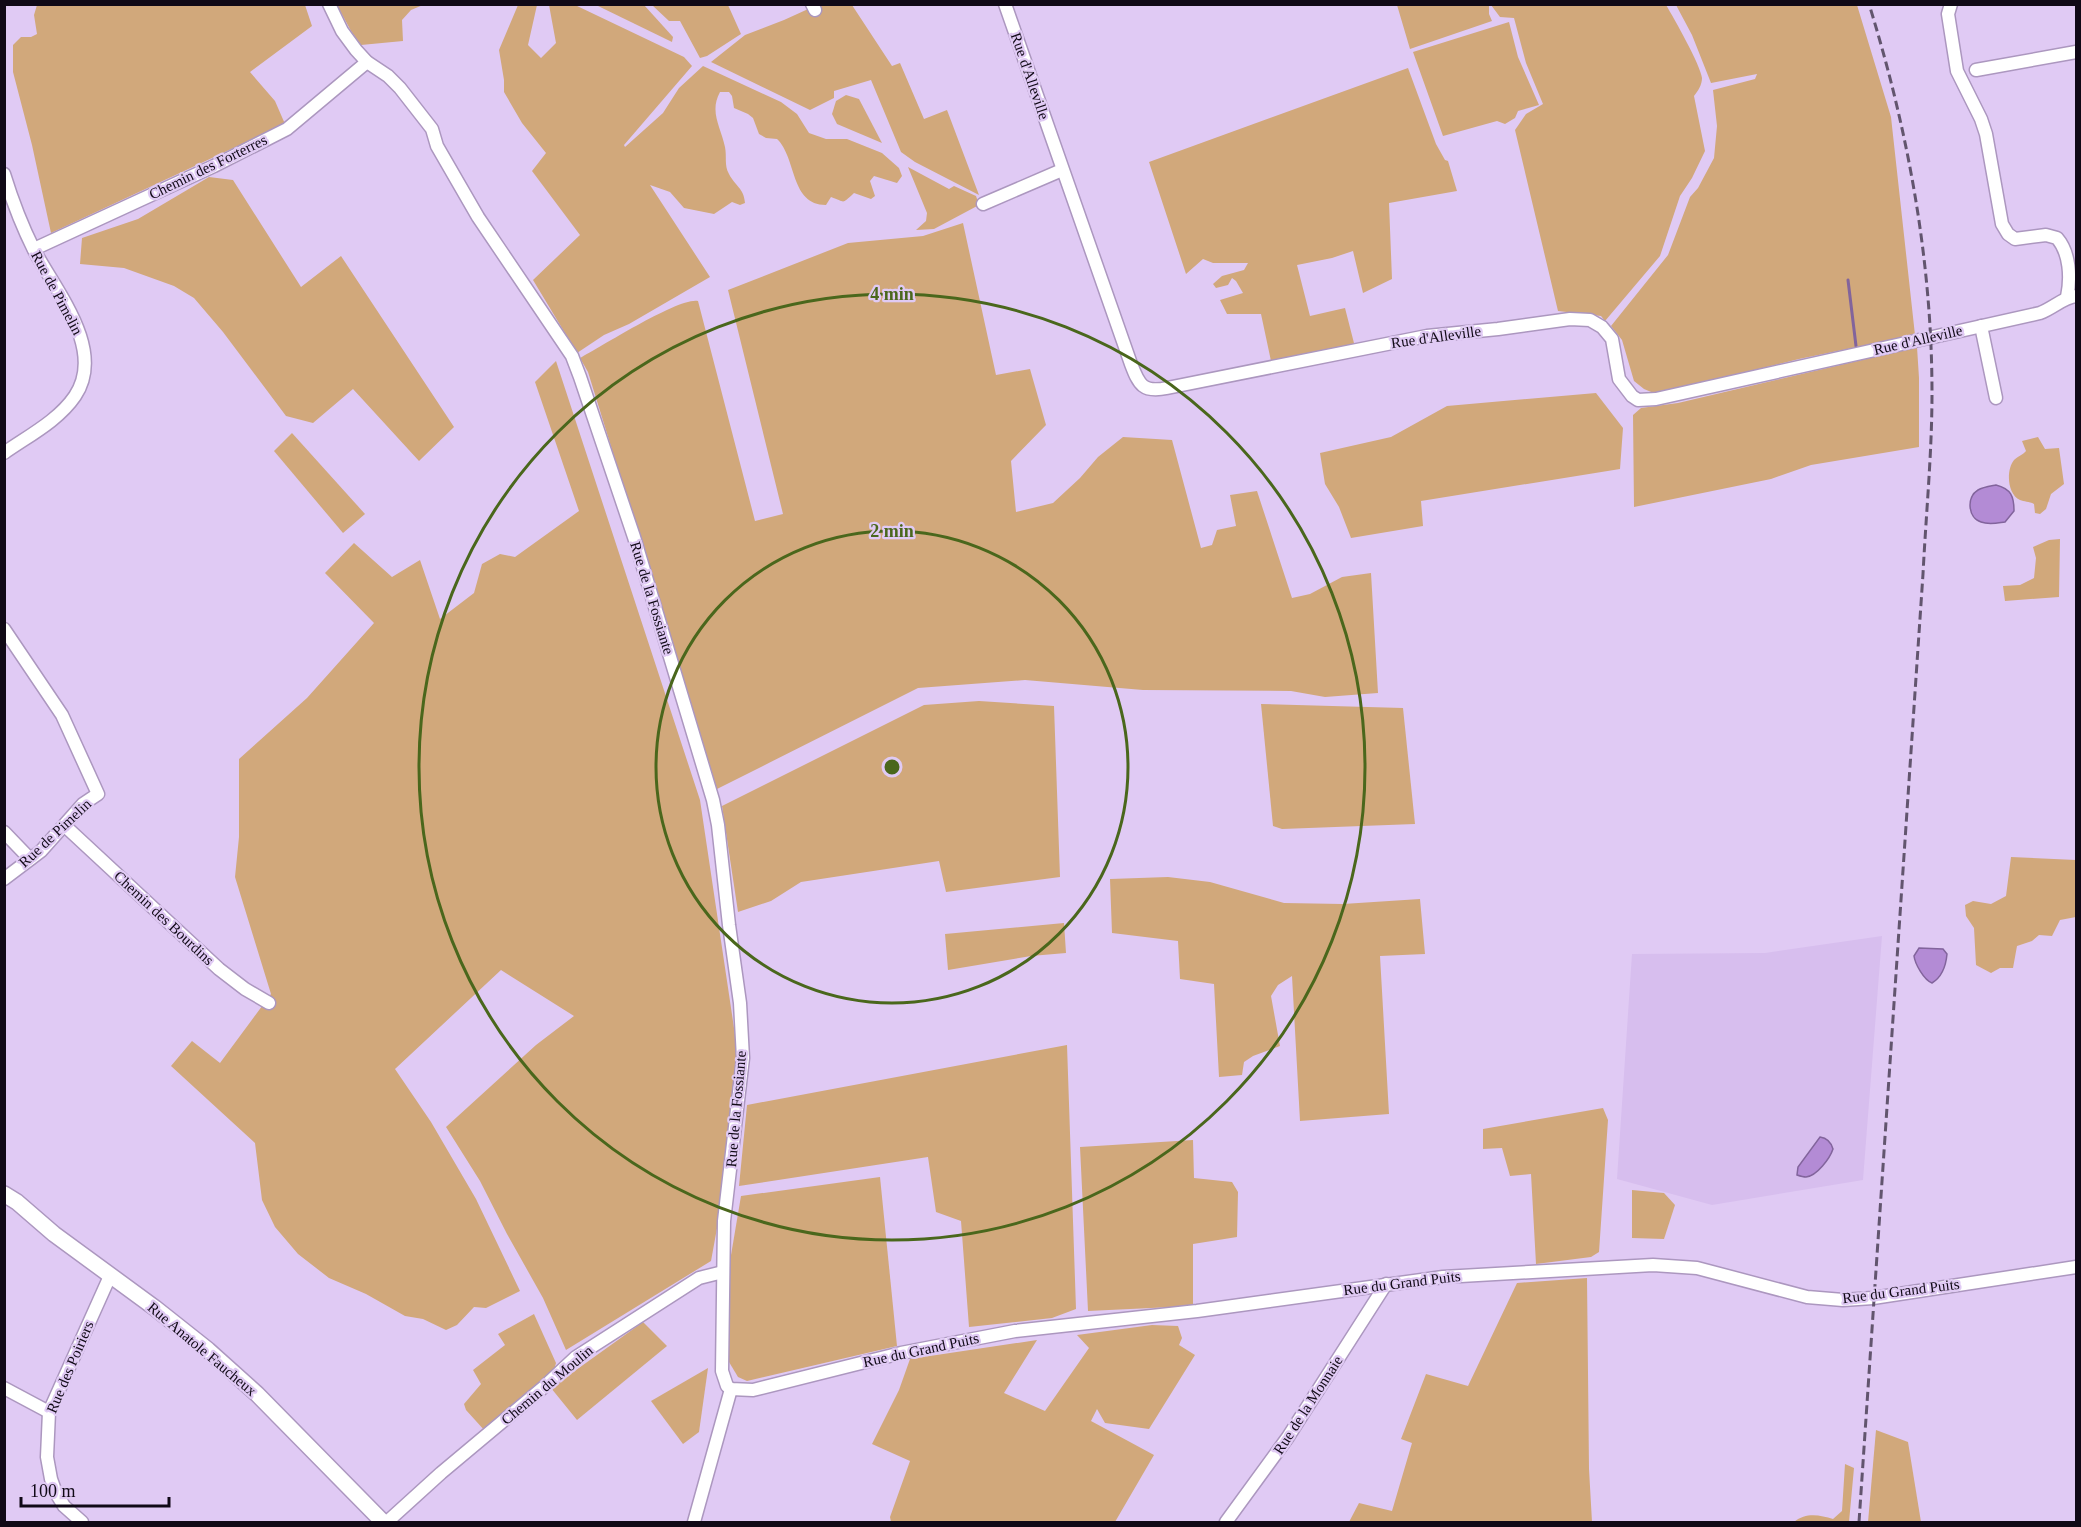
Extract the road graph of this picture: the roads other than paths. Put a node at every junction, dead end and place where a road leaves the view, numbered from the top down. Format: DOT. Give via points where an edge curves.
graph roads {
  1 [pos="329,4"];
  2 [pos="1005,4"];
  3 [pos="1951,4"];
  4 [pos="2076,52"];
  5 [pos="367,62"];
  6 [pos="1976,70"];
  7 [pos="1062,170"];
  8 [pos="4,174"];
  9 [pos="983,204"];
  10 [pos="34,249"];
  11 [pos="2072,296"];
  12 [pos="1980,326"];
  13 [pos="1996,398"];
  14 [pos="4,453"];
  15 [pos="4,629"];
  16 [pos="65,826"];
  17 [pos="4,832"];
  18 [pos="30,859"];
  19 [pos="4,879"];
  20 [pos="268,1002"];
  21 [pos="4,1194"];
  22 [pos="2076,1267"];
  23 [pos="723,1272"];
  24 [pos="110,1276"];
  25 [pos="1386,1284"];
  26 [pos="4,1388"];
  27 [pos="731,1389"];
  28 [pos="49,1412"];
  29 [pos="82,1522"];
  30 [pos="385,1522"];
  31 [pos="694,1522"];
  32 [pos="1226,1522"];
  1 -- 5 [label="street, Rue de la Fossiante" via="342,31"];
  2 -- 7 [label="street, Rue d'Alleville"];
  3 -- 11 [label="street" via="1948,14 1957,71 1986,134 2002,224 2015,239 2046,235 2057,238 2066,253"];
  4 -- 6 [label="street"];
  5 -- 10 [label="street, Chemin des Forterres" via="287,129"];
  5 -- 23 [label="street, Rue de la Fossiante" via="400,88 432,129 437,146 478,217 572,356 634,537 713,800 740,1003 743,1058 724,1221"];
  7 -- 9 [label="street"];
  7 -- 12 [label="street, Rue d'Alleville" via="1131,364 1142,386 1149,389 1427,336 1570,319 1590,320 1602,327 1612,339 1619,379 1638,400 1656,399"];
  8 -- 10 [label="street, Rue de Pimelin"];
  10 -- 14 [label="street, Rue de Pimelin" via="76,325 86,361 82,381 63,411"];
  11 -- 12 [label="street, Rue d'Alleville" via="2040,313"];
  12 -- 13 [label="street"];
  15 -- 16 [label="street, Rue de Pimelin" via="62,715 98,794 83,804"];
  16 -- 18 [label="street, Rue de Pimelin"];
  16 -- 20 [label="street, Chemin des Bourdins" via="219,969"];
  17 -- 18 [label="street"];
  18 -- 19 [label="street, Rue de Pimelin"];
  21 -- 24 [label="main road, Rue Anatole Faucheux"];
  22 -- 25 [label="street, Rue du Grand Puits" via="1844,1300 1792,1294 1697,1268 1653,1265"];
  23 -- 27 [label="street" via="722,1371"];
  23 -- 30 [label="street, Chemin du Moulin" via="699,1278 576,1357"];
  24 -- 28 [label="street, Rue des Poiriers"];
  24 -- 30 [label="main road, Rue Anatole Faucheux" via="225,1365"];
  25 -- 27 [label="street, Rue du Grand Puits" via="1016,1331 901,1353 753,1390"];
  25 -- 32 [label="street, Rue de la Monnaie" via="1288,1437"];
  26 -- 28 [label="street"];
  27 -- 31 [label="street"];
  28 -- 29 [label="street, Rue des Poiriers" via="47,1457 51,1479 64,1506"];
}
